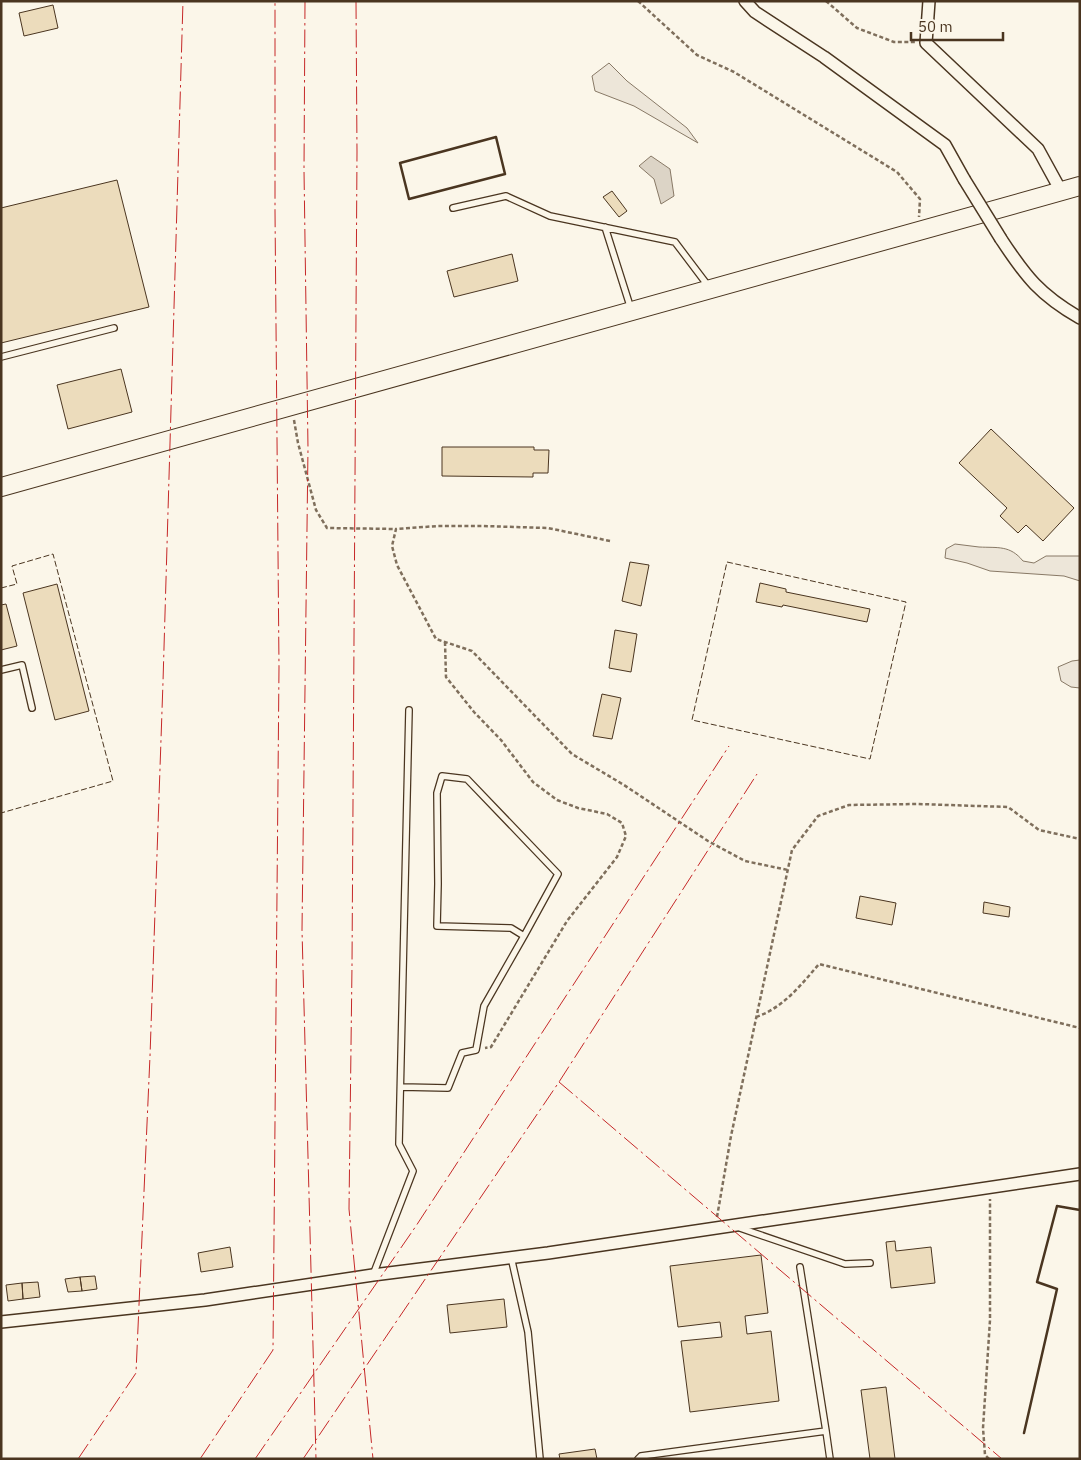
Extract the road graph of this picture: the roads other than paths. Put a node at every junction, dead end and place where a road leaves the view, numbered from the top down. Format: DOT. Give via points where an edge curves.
graph roads {
  1 [pos="745,1"];
  2 [pos="929,1"];
  3 [pos="1080,186"];
  4 [pos="1061,191"];
  5 [pos="453,208"];
  6 [pos="605,227"];
  7 [pos="710,289"];
  8 [pos="631,311"];
  9 [pos="1080,318"];
  10 [pos="114,328"];
  11 [pos="1,357"];
  12 [pos="1,486"];
  13 [pos="1,670"];
  14 [pos="32,708"];
  15 [pos="409,710"];
  16 [pos="524,936"];
  17 [pos="401,1087"];
  18 [pos="1080,1174"];
  19 [pos="733,1225"];
  20 [pos="511,1257"];
  21 [pos="870,1263"];
  22 [pos="800,1267"];
  23 [pos="373,1275"];
  24 [pos="1,1322"];
  25 [pos="826,1431"];
  26 [pos="540,1459"];
  27 [pos="638,1459"];
  28 [pos="830,1459"];
  1 -- 9 [label="street, bridge" via="755,12 824,57 946,145 1020,268 1042,292"];
  2 -- 4 [label="street" via="926,42 1038,149"];
  3 -- 4 [label="main road"];
  4 -- 7 [label="main road"];
  5 -- 6 [label="lane" via="506,196 550,216"];
  6 -- 7 [label="lane" via="675,242"];
  6 -- 8 [label="lane"];
  7 -- 8 [label="main road"];
  8 -- 12 [label="main road"];
  10 -- 11 [label="lane"];
  13 -- 14 [label="lane" via="22,664"];
  15 -- 17 [label="lane"];
  16 -- 16 [label="lane" via="511,928 436,926 437,793 442,776 467,779 558,874"];
  16 -- 17 [label="lane" via="484,1006 476,1050 462,1053 448,1088"];
  17 -- 23 [label="lane" via="399,1144 413,1171"];
  18 -- 19 [label="street"];
  19 -- 20 [label="street"];
  19 -- 21 [label="lane" via="845,1264"];
  20 -- 23 [label="street"];
  20 -- 26 [label="lane" via="528,1332"];
  22 -- 25 [label="lane"];
  23 -- 24 [label="street" via="204,1300"];
  25 -- 27 [label="lane" via="640,1456"];
  25 -- 28 [label="lane"];
}
